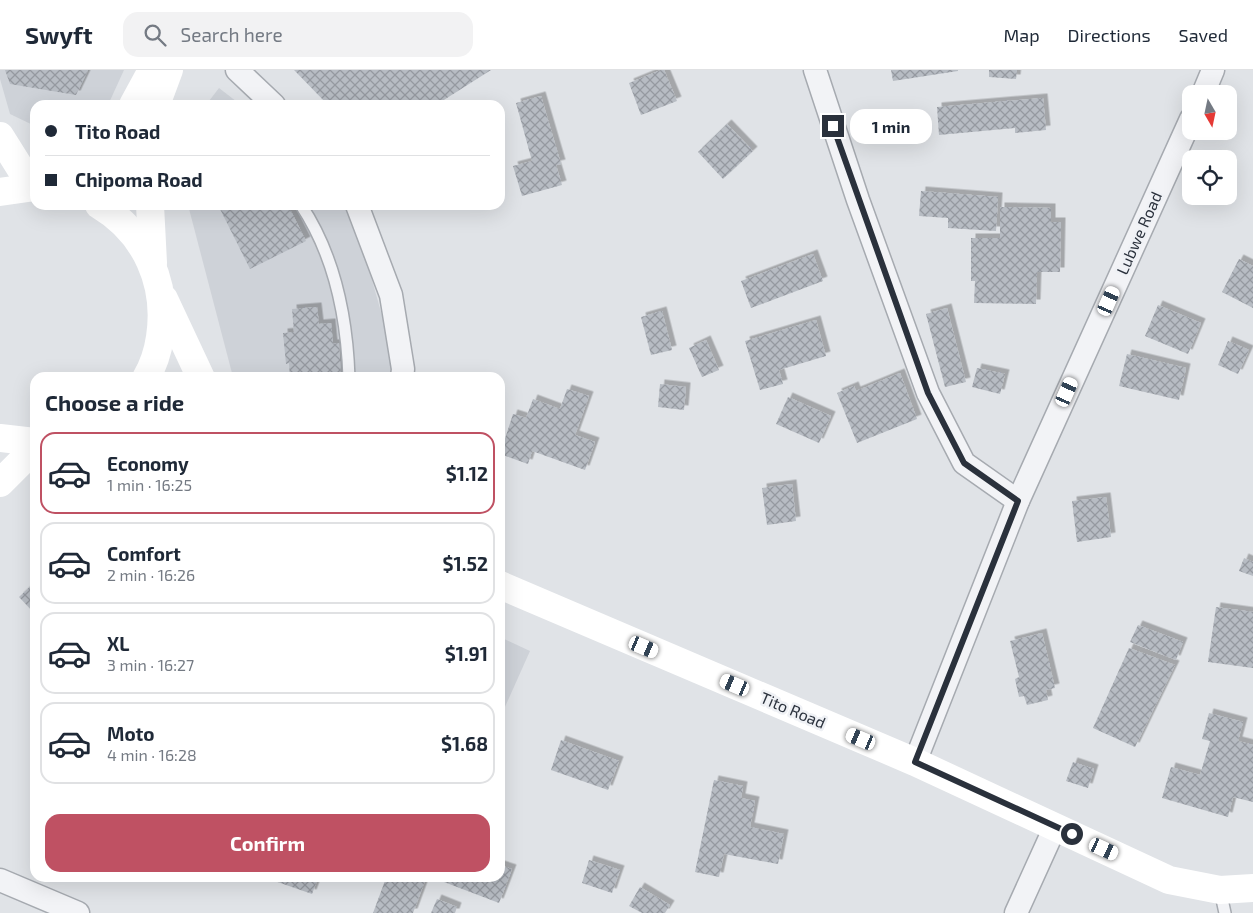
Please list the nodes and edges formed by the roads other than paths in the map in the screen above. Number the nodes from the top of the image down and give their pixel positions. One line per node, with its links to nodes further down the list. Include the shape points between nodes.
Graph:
1 (152, 70): 8 (main road)
2 (170, 70): 9 (main road)
3 (237, 70): 7 (street)
4 (815, 70): 29 (street, via 928,393 964,463)
5 (1213, 70): 6 (street)
6 (1206, 85)
7 (257, 97)
8 (136, 100)
9 (158, 100)
10 (0, 136): 12 (main road)
11 (1182, 139): 29 (street, Lubwe Road)
12 (30, 181)
13 (30, 188): 14 (main road)
14 (0, 192)
15 (105, 210): 19 (main road, via 128,228)
16 (150, 210): 19 (main road)
17 (305, 210): 23 (lane, via 314,224 335,280 348,340)
18 (359, 210): 24 (street, via 391,295)
19 (153, 265): 20 (main road)
20 (161, 291): 21 (main road, via 163,320 158,348); 22 (main road)
21 (148, 372)
22 (198, 372)
23 (349, 372)
24 (403, 372)
25 (0, 438): 26 (main road)
26 (30, 441)
27 (30, 453): 28 (main road)
28 (0, 483)
29 (1018, 501): 31 (street, Lubwe Road)
30 (505, 587): 31 (main road, Tito Road)
31 (915, 762): 32 (main road, Tito Road)
32 (1055, 827): 35 (main road, Tito Road, via 1169,880); 37 (street)
33 (0, 880): 36 (street)
34 (1253, 888): 35 (main road, Tito Road)
35 (1223, 901)
36 (78, 913)
37 (1016, 913)

